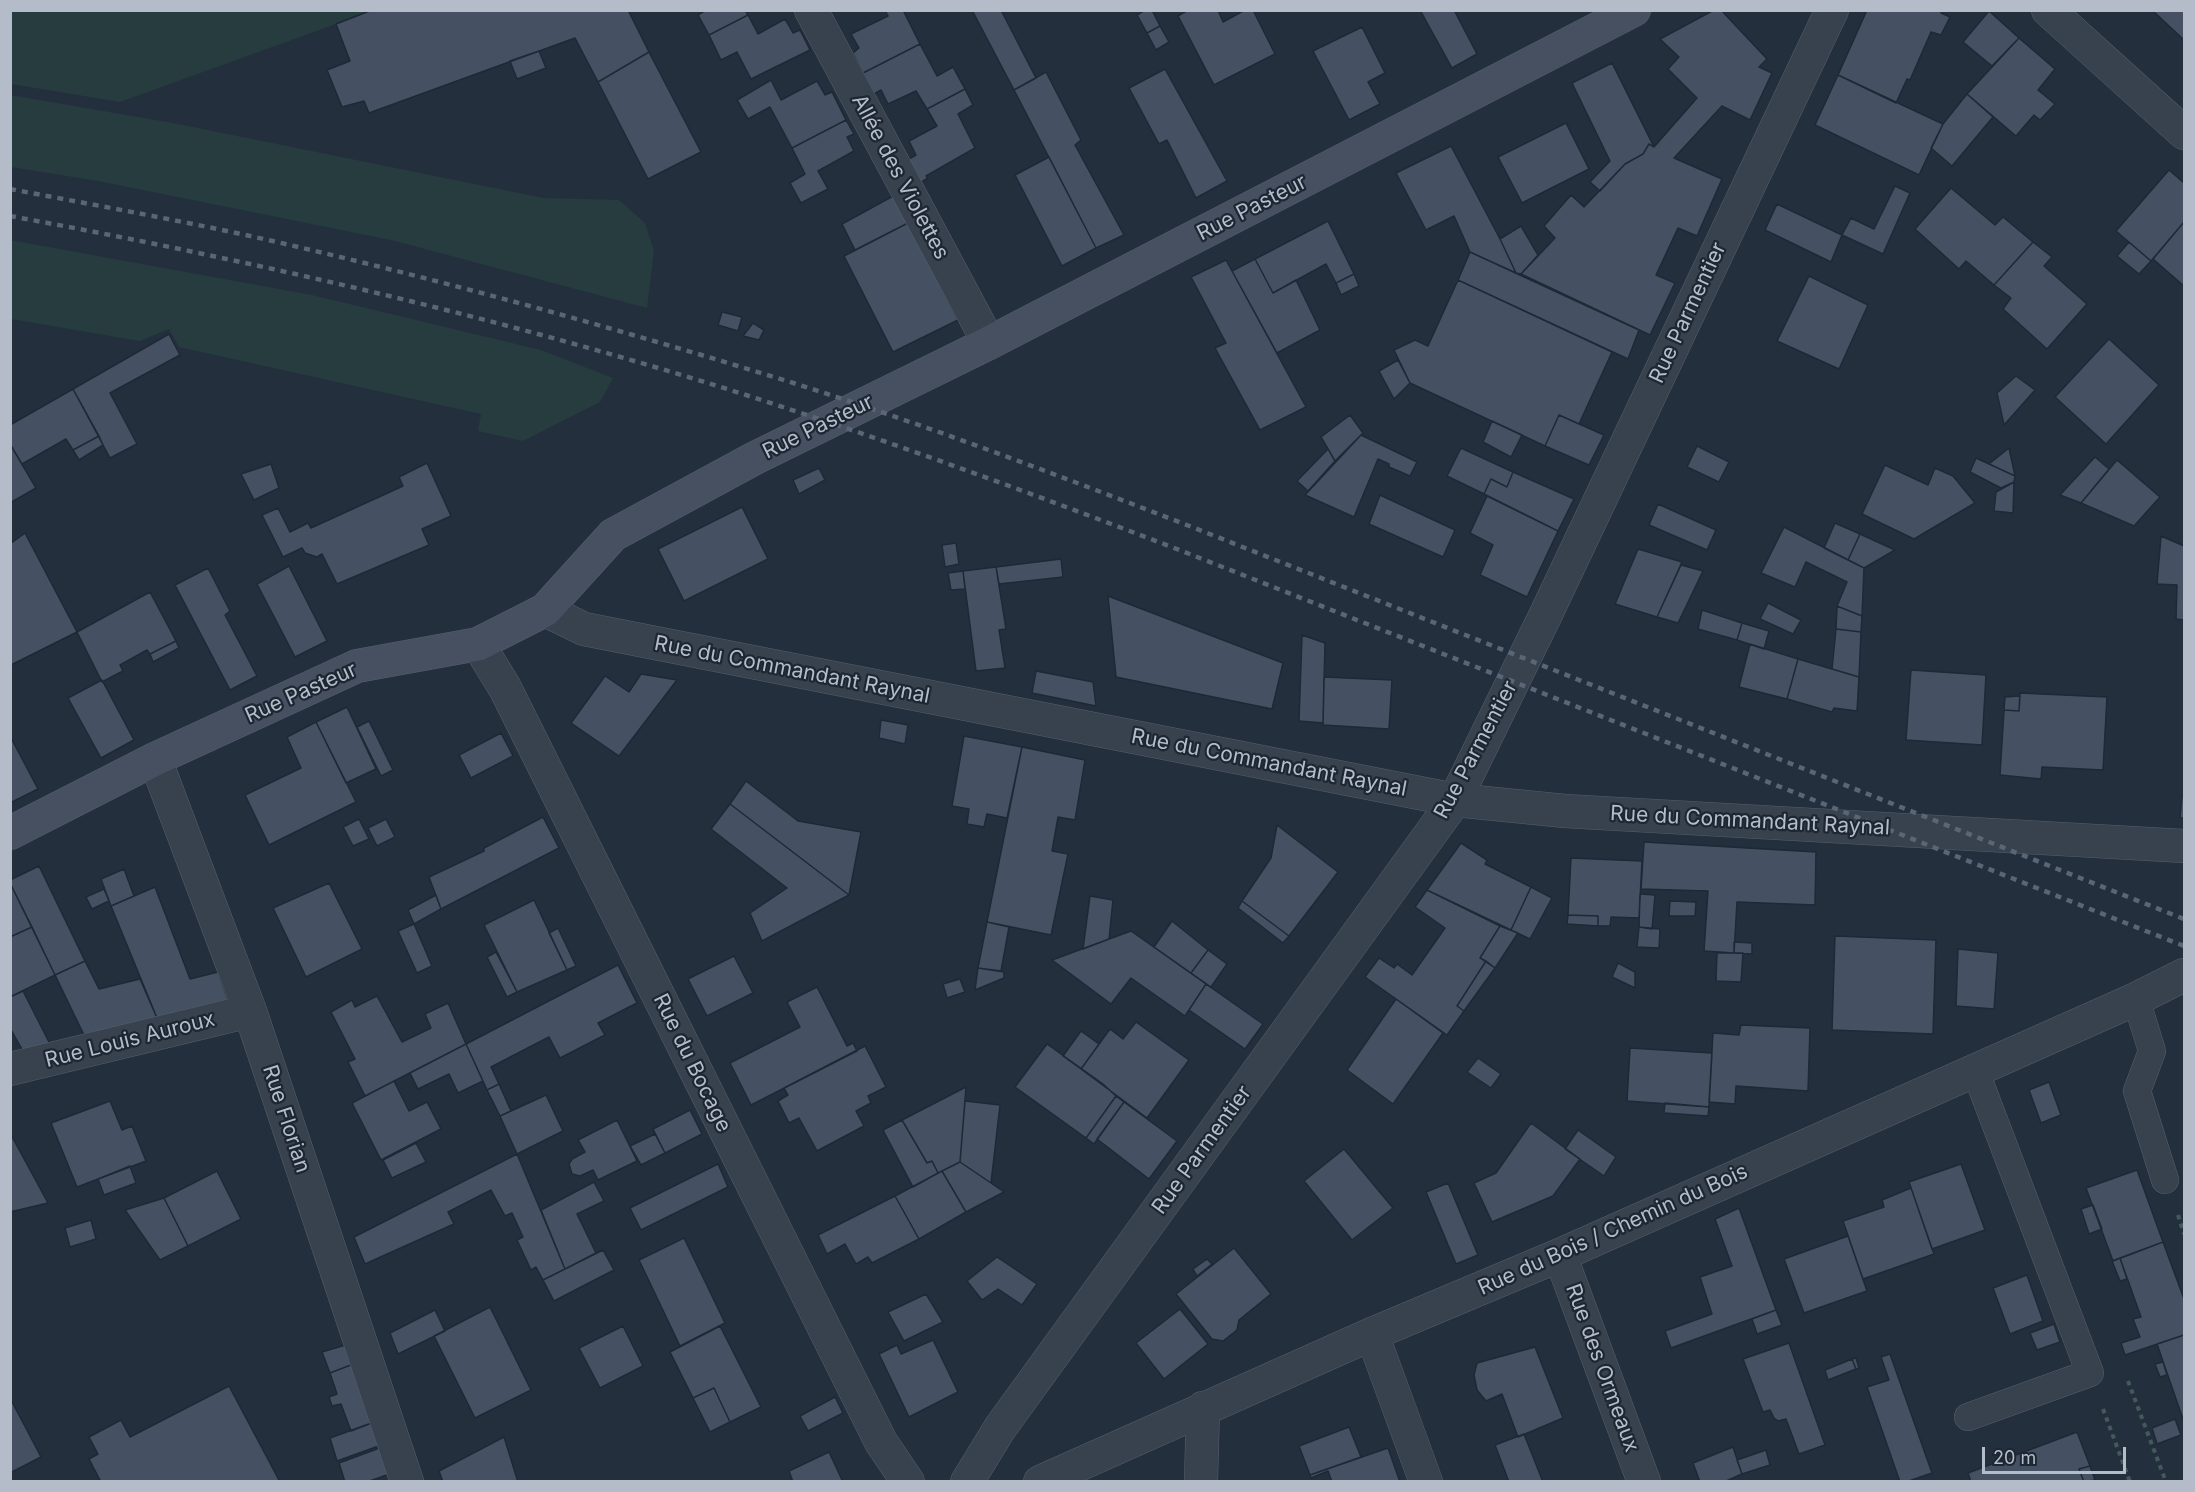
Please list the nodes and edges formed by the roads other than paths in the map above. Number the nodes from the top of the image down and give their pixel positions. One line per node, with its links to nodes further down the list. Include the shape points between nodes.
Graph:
1 (811, 10): 6 (street, Allée des Violettes)
2 (1634, 10): 6 (street, Rue Pasteur)
3 (1832, 10): 10 (street, Rue Parmentier)
4 (2048, 10): 5 (street)
5 (2184, 133)
6 (989, 343): 7 (street, Rue Pasteur, via 755,458 613,535)
7 (545, 610): 8 (street, Rue Pasteur); 10 (street, Rue du Commandant Raynal, via 584,629)
8 (478, 644): 9 (street, Rue Pasteur, via 357,666); 24 (street, Rue du Bocage, via 510,698 881,1442)
9 (155, 759): 11 (street, Rue Pasteur); 15 (street, Rue Florian)
10 (1455, 800): 12 (street, Rue du Commandant Raynal, via 1565,811); 25 (street, Rue Parmentier, via 1000,1428)
11 (10, 833)
12 (2184, 846)
13 (2184, 975): 14 (street, Rue du Bois / Chemin du Bois)
14 (2136, 999): 17 (street, Rue du Bois / Chemin du Bois); 18 (lane, via 2152,1051 2137,1091)
15 (250, 1011): 16 (street, Rue Louis Auroux); 23 (street, Rue Florian)
16 (10, 1069)
17 (1975, 1070): 19 (street, Rue du Bois / Chemin du Bois); 22 (lane, via 2090,1373)
18 (2165, 1180)
19 (1560, 1255): 20 (street, Rue du Bois / Chemin du Bois); 29 (street, Rue des Ormeaux)
20 (1372, 1334): 21 (street, Rue du Bois / Chemin du Bois); 28 (street)
21 (1203, 1408): 26 (street, Rue du Bois / Chemin du Bois); 27 (street)
22 (1968, 1417)
23 (407, 1482)
24 (908, 1482)
25 (967, 1482)
26 (1040, 1482)
27 (1201, 1482)
28 (1426, 1482)
29 (1644, 1482)

